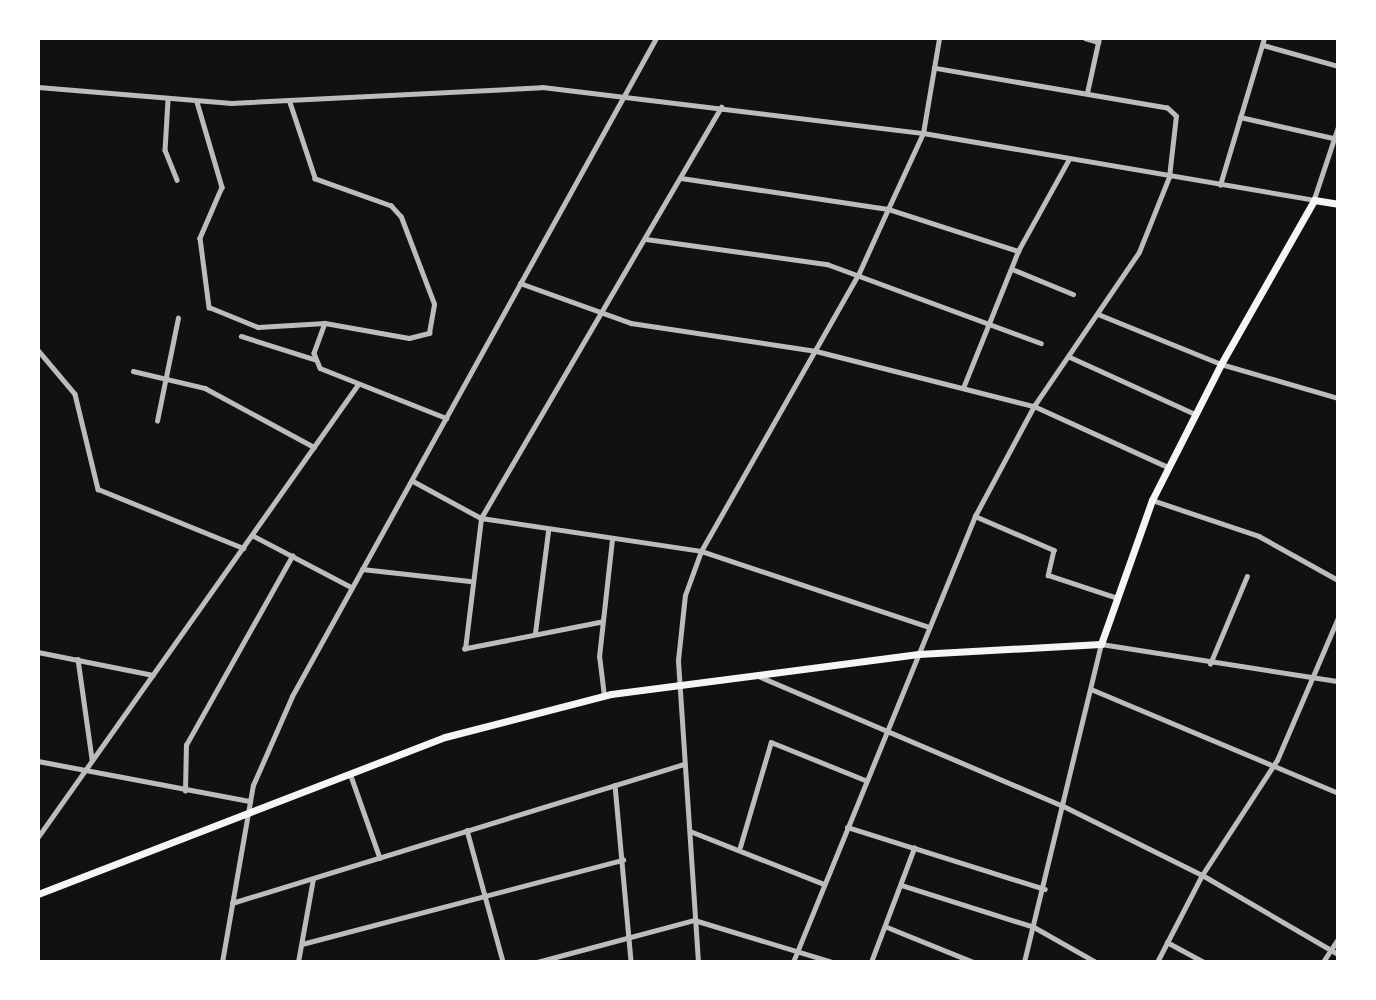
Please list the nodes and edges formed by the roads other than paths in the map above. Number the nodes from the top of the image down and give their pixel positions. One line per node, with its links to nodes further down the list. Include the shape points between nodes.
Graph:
1 (656, 38): 10 (street)
2 (939, 38): 7 (street)
3 (1085, 38): 4 (street)
4 (1099, 40): 9 (street)
5 (1263, 42): 6 (street); 15 (street)
6 (1338, 66)
7 (933, 68): 9 (street); 17 (street)
8 (38, 87): 11 (street)
9 (1087, 93): 20 (street, via 1167,108 1176,116)
10 (629, 97): 12 (street, via 469,86); 14 (street); 31 (street)
11 (168, 100): 13 (street); 22 (street, via 165,150)
12 (289, 101): 13 (street); 36 (street, via 315,179 397,210 436,314 429,333 417,337)
13 (197, 102): 36 (street, via 222,187 200,238 209,307 258,327)
14 (722, 106): 17 (street); 21 (street)
15 (1240, 117): 18 (street); 23 (street)
16 (1338, 127): 18 (street)
17 (922, 133): 19 (street); 26 (street)
18 (1333, 138): 24 (street)
19 (1069, 159): 20 (street); 28 (street)
20 (1169, 177): 23 (street); 33 (street, via 1139,252)
21 (681, 178): 26 (street); 27 (street)
22 (177, 180)
23 (1220, 185): 24 (street)
24 (1314, 200): 25 (highway); 44 (highway)
25 (1338, 204)
26 (888, 209): 28 (street); 30 (street)
27 (646, 239): 30 (street, via 827,264); 34 (street)
28 (1018, 251): 29 (street)
29 (1012, 269): 32 (street); 37 (street)
30 (858, 275): 37 (street); 41 (street)
31 (520, 283): 34 (street); 53 (street)
32 (1073, 294)
33 (1098, 314): 42 (street); 44 (street)
34 (596, 315): 41 (street); 60 (street)
35 (178, 318): 46 (street)
36 (325, 323): 43 (street)
37 (992, 323): 39 (street); 48 (street)
38 (241, 336): 43 (street)
39 (1041, 343)
40 (38, 350): 64 (street, via 75,394 98,489)
41 (816, 351): 48 (street); 65 (street)
42 (1070, 357): 51 (street); 52 (street)
43 (315, 360): 47 (street, via 327,373)
44 (1222, 364): 50 (street); 52 (highway)
45 (133, 371): 46 (street)
46 (166, 378): 54 (street); 55 (street, via 205,388)
47 (357, 386): 53 (street); 55 (street)
48 (963, 388): 51 (street)
49 (1338, 388): 50 (street)
50 (1336, 397)
51 (1034, 406): 56 (street); 59 (street)
52 (1195, 414): 56 (highway)
53 (446, 418): 57 (street)
54 (157, 421)
55 (314, 447): 62 (street)
56 (1168, 467): 58 (highway)
57 (413, 481): 60 (street); 67 (street)
58 (1152, 500): 69 (street, via 1259,536); 72 (highway)
59 (975, 516): 72 (street, via 1054,550 1048,575); 75 (street)
60 (481, 518): 61 (street); 70 (street)
61 (548, 531): 63 (street); 76 (street)
62 (252, 535): 64 (street); 66 (street)
63 (612, 540): 65 (street); 74 (street)
64 (243, 548): 82 (street)
65 (701, 551): 75 (street); 86 (street, via 680,618)
66 (292, 556): 71 (street); 98 (street, via 186,745)
67 (362, 569): 70 (street); 71 (street)
68 (1247, 576): 81 (street)
69 (1338, 580)
70 (469, 581): 76 (street, via 464,649)
71 (351, 587): 100 (street, via 292,696)
72 (1115, 597): 77 (highway)
73 (1338, 618): 84 (street)
74 (602, 622): 76 (street); 88 (street)
75 (928, 626): 79 (street)
76 (536, 633)
77 (1101, 644): 79 (highway); 81 (street); 87 (street)
78 (38, 652): 80 (street)
79 (918, 654): 83 (highway); 89 (street)
80 (78, 659): 82 (street); 90 (street)
81 (1210, 664): 84 (street)
82 (153, 675): 90 (street)
83 (758, 676): 86 (highway); 89 (street)
84 (1313, 677): 85 (street); 93 (street)
85 (1338, 681)
86 (682, 685): 88 (highway); 92 (street)
87 (1091, 689): 93 (street); 101 (street)
88 (604, 696): 95 (highway, via 445,737)
89 (884, 734): 96 (street); 101 (street)
90 (92, 760): 94 (street)
91 (38, 761): 94 (street)
92 (683, 764): 97 (street); 104 (street)
93 (1273, 766): 99 (street); 110 (street)
94 (86, 770): 98 (street); 105 (street)
95 (350, 772): 100 (highway); 108 (street)
96 (865, 780): 102 (street); 106 (street, via 771,742)
97 (615, 785): 103 (street); 109 (street)
98 (185, 791): 100 (street)
99 (1338, 793)
100 (251, 805): 115 (highway); 117 (street)
101 (1063, 806): 110 (street); 114 (street)
102 (846, 827): 107 (street); 112 (street)
103 (467, 830): 108 (street); 116 (street)
104 (690, 831): 106 (street); 118 (street)
105 (38, 837)
106 (740, 847): 112 (street)
107 (914, 848): 113 (street); 114 (street)
108 (380, 858): 111 (street)
109 (623, 860): 116 (street); 121 (street)
110 (1202, 875): 123 (street); 126 (street)
111 (313, 878): 117 (street); 124 (street)
112 (824, 884): 125 (street)
113 (901, 884): 119 (street); 120 (street)
114 (1045, 889): 120 (street)
115 (38, 894)
116 (485, 899): 124 (street); 129 (street)
117 (231, 903): 127 (street)
118 (694, 920): 121 (street); 125 (street); 132 (street)
119 (887, 927): 135 (street); 136 (street)
120 (1034, 927): 137 (street); 138 (street)
121 (630, 934): 130 (street); 131 (street)
122 (1338, 939): 126 (street)
123 (1167, 942): 139 (street); 140 (street)
124 (302, 944): 128 (street)
125 (797, 950): 133 (street); 134 (street)
126 (1335, 952): 141 (street)
127 (222, 961)
128 (298, 961)
129 (503, 961)
130 (537, 961)
131 (631, 961)
132 (698, 961)
133 (793, 961)
134 (832, 961)
135 (871, 961)
136 (973, 961)
137 (1024, 961)
138 (1096, 961)
139 (1157, 961)
140 (1204, 961)
141 (1323, 961)

